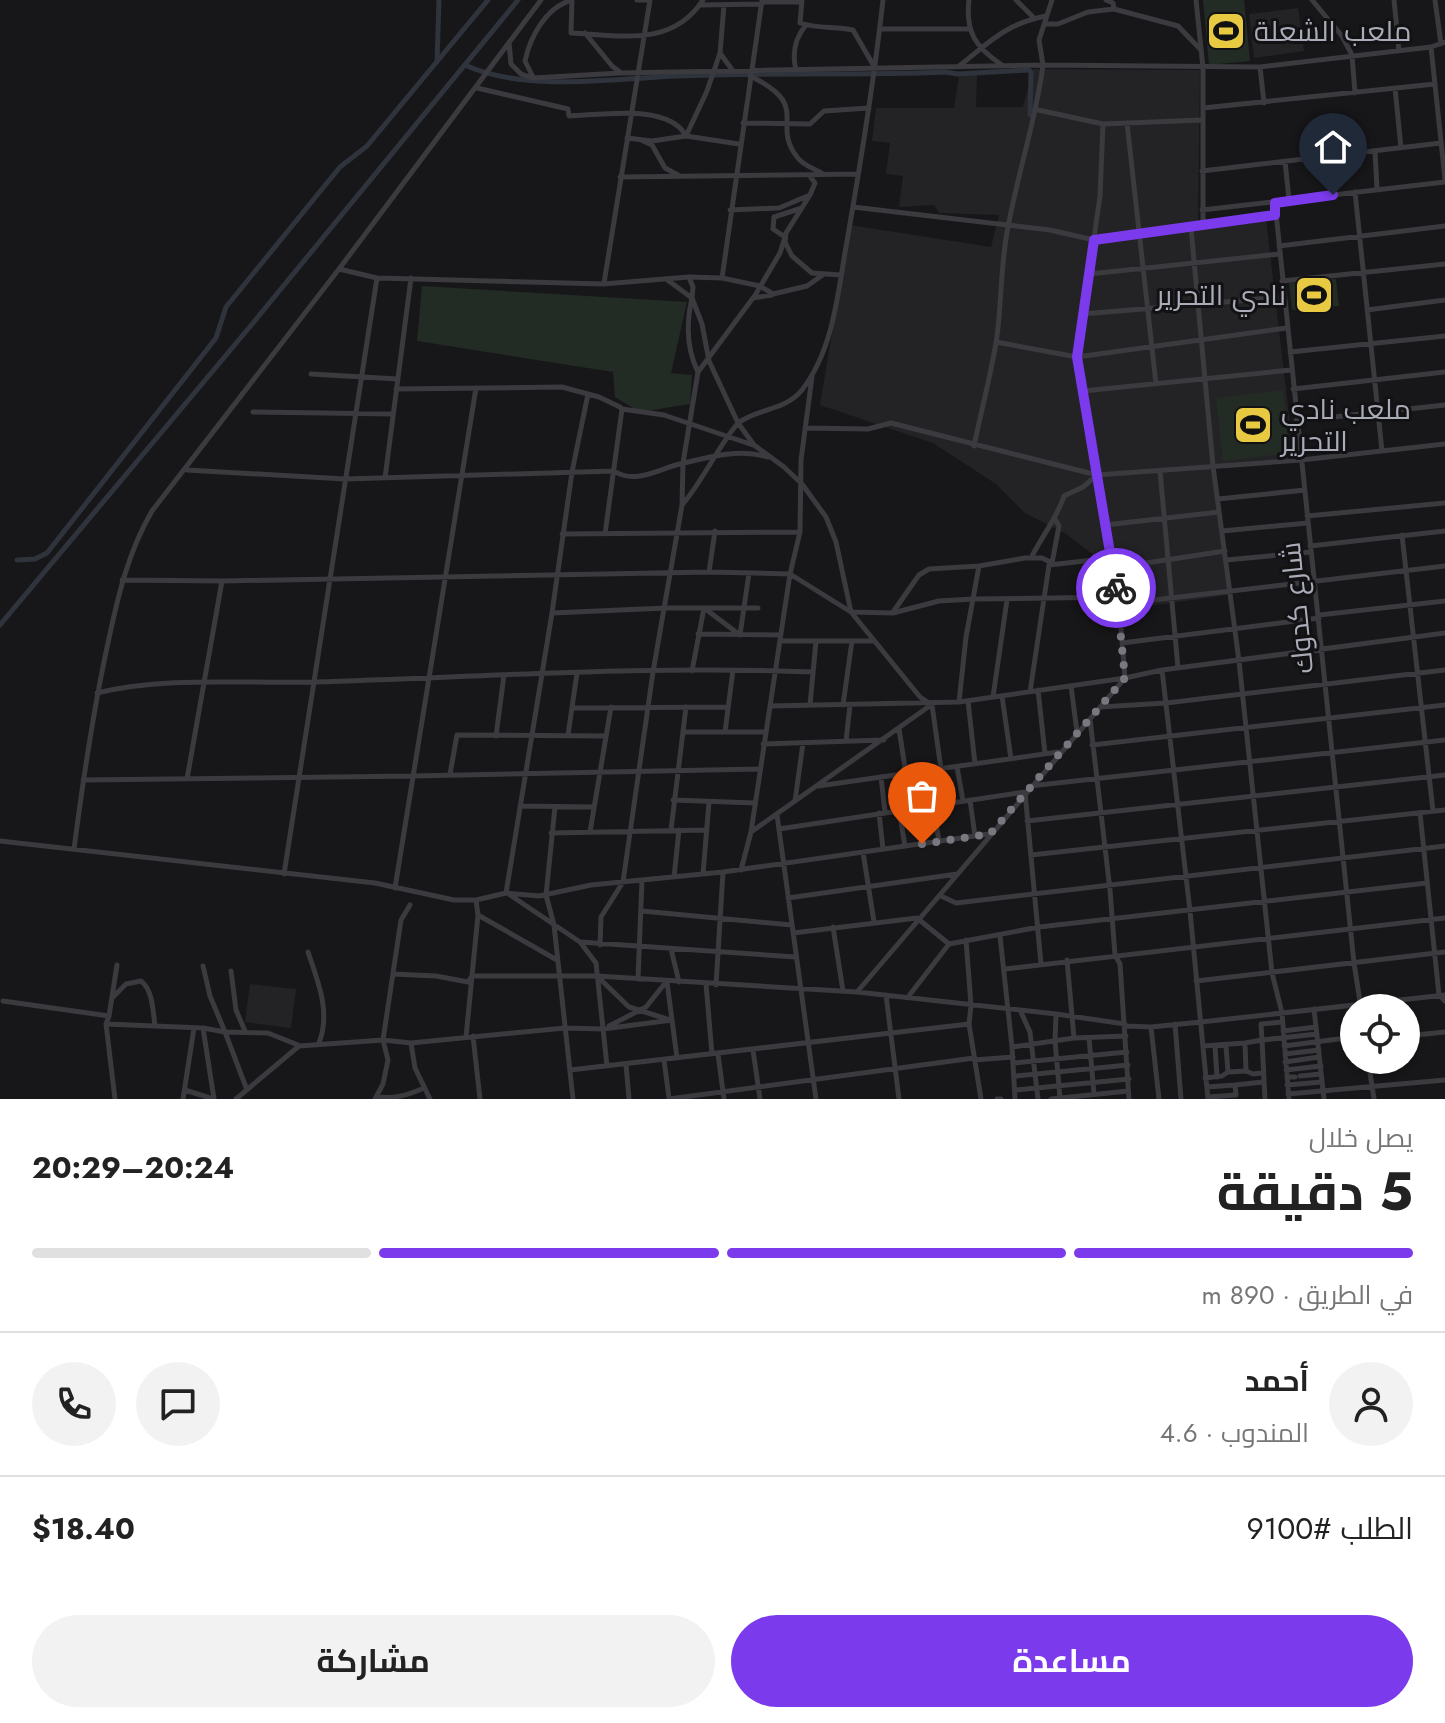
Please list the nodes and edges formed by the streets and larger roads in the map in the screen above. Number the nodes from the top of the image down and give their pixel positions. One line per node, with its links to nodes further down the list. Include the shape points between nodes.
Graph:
1 (541, 0): 27 (street)
2 (572, 0): 25 (street, via 571,33); 47 (street, via 535,32 525,61)
3 (637, 0): 4 (street)
4 (650, 0): 26 (street)
5 (883, 0): 23 (street)
6 (969, 0): 24 (street)
7 (1016, 0): 20 (street)
8 (1052, 0): 19 (street)
9 (1106, 0): 18 (street)
10 (1196, 0): 31 (street)
11 (1312, 0): 34 (street)
12 (1394, 0): 32 (street)
13 (1435, 0): 28 (street)
14 (802, 1): 16 (street); 22 (street, via 800,23)
15 (702, 2): 17 (street); 26 (street, via 682,25)
16 (762, 2): 17 (street); 46 (street)
17 (724, 5): 33 (street)
18 (1114, 9): 21 (street); 31 (street, via 1178,26)
19 (1047, 16): 20 (street); 21 (street)
20 (1034, 18): 29 (street)
21 (1044, 24): 35 (street, via 1039,40)
22 (806, 25): 40 (street, via 853,30); 41 (street, via 796,43)
23 (880, 29): 24 (street); 40 (street)
24 (970, 29): 29 (street)
25 (585, 33): 26 (street); 44 (street)
26 (643, 36): 45 (street)
27 (509, 42): 47 (street, via 511,64); 50 (street)
28 (1443, 43): 30 (street)
29 (980, 47): 36 (street); 37 (street)
30 (1431, 47): 32 (street); 49 (street)
31 (1201, 51): 39 (street)
32 (1399, 51): 34 (street)
33 (720, 53): 42 (street); 43 (street)
34 (1352, 55): 38 (street); 52 (street)
35 (1043, 65): 36 (street); 39 (street); 56 (street)
36 (1003, 66): 37 (street)
37 (958, 67): 40 (street)
38 (1260, 67): 39 (street); 53 (street)
39 (1203, 68): 55 (street)
40 (876, 69): 41 (street); 54 (street)
41 (796, 70): 46 (street)
42 (733, 71): 43 (street); 46 (street)
43 (712, 72): 45 (street); 64 (street)
44 (620, 73): 45 (street); 47 (street)
45 (639, 73): 57 (street)
46 (751, 73): 60 (street); 63 (street, via 777,90 788,109)
47 (533, 78)
48 (1445, 79): 49 (street)
49 (1435, 82): 51 (street); 59 (street)
50 (477, 88): 57 (street, via 568,109 569,116); 103 (street)
51 (1395, 88): 52 (street); 69 (street)
52 (1355, 93): 53 (street)
53 (1264, 103): 55 (street)
54 (869, 108): 63 (street, via 824,111 810,124); 74 (street)
55 (1203, 108): 58 (street)
56 (1037, 110): 62 (street); 90 (street)
57 (632, 113): 64 (street, via 665,118); 65 (street)
58 (1202, 120): 61 (street); 72 (street)
59 (1442, 121): 67 (street)
60 (743, 123): 63 (street); 68 (street)
61 (1127, 123): 62 (street); 94 (street)
62 (1103, 124): 97 (street)
63 (788, 125): 73 (street, via 798,160)
64 (686, 136): 66 (street); 68 (street)
65 (627, 138): 66 (street); 78 (street)
66 (639, 139): 77 (street, via 652,145 665,168)
67 (1441, 143): 69 (street); 79 (street)
68 (739, 144): 75 (street)
69 (1401, 148): 70 (street)
70 (1375, 151): 71 (street); 80 (street)
71 (1285, 161): 72 (street); 83 (street)
72 (1202, 171): 88 (street)
73 (824, 174): 74 (street); 76 (street)
74 (858, 174): 85 (street)
75 (736, 175): 76 (street); 77 (street); 87 (street)
76 (809, 175): 82 (street, via 815,183)
77 (679, 176): 78 (street)
78 (620, 177): 114 (street)
79 (1445, 180): 80 (street)
80 (1377, 189): 81 (street)
81 (1355, 192): 83 (street); 95 (street)
82 (810, 195): 86 (street); 87 (street, via 779,208)
83 (1289, 200): 84 (street)
84 (1275, 203): 88 (street); 89 (street, شارع كدوك)
85 (853, 207): 90 (street); 107 (street)
86 (802, 208): 96 (street); 96 (street, via 774,217 773,229)
87 (730, 210): 111 (street)
88 (1202, 210): 91 (street)
89 (1275, 215): 91 (street); 98 (street, شارع كدوك)
90 (1008, 226): 97 (street); 128 (street)
91 (1203, 226): 93 (street)
92 (1445, 226): 95 (street)
93 (1191, 228): 94 (street); 100 (street)
94 (1139, 233): 97 (street); 102 (street)
95 (1360, 236): 98 (street); 106 (street)
96 (785, 237): 104 (street, via 792,256 812,273); 115 (street)
97 (1094, 240): 105 (street)
98 (1279, 246): 99 (street, شارع كدوك)
99 (1280, 254): 100 (street); 113 (street, شارع كدوك)
100 (1194, 263): 102 (street); 121 (street)
101 (1445, 264): 106 (street)
102 (1144, 268): 105 (street); 122 (street)
103 (339, 269): 109 (street); 169 (street)
104 (824, 274): 107 (street); 116 (street, via 807,286)
105 (1089, 274): 124 (street)
106 (1363, 274): 113 (street); 123 (street)
107 (841, 275): 134 (street, via 826,347)
108 (689, 277): 111 (street); 112 (street); 118 (street)
109 (377, 278): 110 (street); 139 (street)
110 (411, 278): 114 (street); 140 (street)
111 (722, 278): 115 (street)
112 (666, 279): 114 (street); 118 (street)
113 (1282, 281): 117 (street, شارع كدوك)
114 (603, 284)
115 (760, 286): 116 (street); 119 (street)
116 (773, 294): 119 (street)
117 (1284, 297): 121 (street); 125 (street, شارع كدوك)
118 (692, 298): 133 (street); 136 (street, via 687,332)
119 (753, 298): 133 (street)
120 (1445, 300): 123 (street)
121 (1198, 304): 122 (street); 127 (street)
122 (1147, 308): 124 (street); 130 (street)
123 (1367, 310): 129 (street)
124 (1083, 314): 132 (street)
125 (1287, 328): 127 (street); 131 (street, شارع كدوك)
126 (1445, 336): 129 (street)
127 (1201, 340): 130 (street); 141 (street)
128 (996, 342): 132 (street); 162 (street)
129 (1371, 343): 131 (street); 142 (street)
130 (1151, 347): 132 (street); 143 (street)
131 (1290, 352): 135 (street, شارع كدوك)
132 (1077, 357): 147 (street)
133 (709, 361): 136 (street); 157 (street)
134 (815, 368): 157 (street, via 789,403); 158 (street)
135 (1291, 370): 141 (street); 146 (street, شارع كدوك)
136 (698, 372): 156 (street)
137 (1445, 372): 142 (street)
138 (311, 374): 139 (street)
139 (361, 377): 140 (street); 152 (street)
140 (398, 379): 145 (street)
141 (1204, 379): 143 (street); 168 (street)
142 (1374, 380): 146 (street); 153 (street)
143 (1156, 384): 147 (street)
144 (476, 388): 145 (street); 148 (street, via 562,387); 173 (street)
145 (396, 389): 154 (street)
146 (1293, 389): 155 (street, شارع كدوك)
147 (1083, 391): 174 (street)
148 (588, 394): 150 (street); 172 (street)
149 (1445, 405): 153 (street)
150 (622, 409): 156 (street); 170 (street)
151 (253, 412): 152 (street)
152 (356, 412): 154 (street); 176 (street)
153 (1378, 412): 155 (street); 163 (street)
154 (393, 414): 175 (street)
155 (1296, 421): 166 (street, شارع كدوك)
156 (688, 423): 159 (street); 167 (street)
157 (738, 423): 159 (street); 161 (street)
158 (805, 428): 162 (street, via 868,429 891,423); 177 (street)
159 (727, 436): 161 (street); 164 (street)
160 (1445, 444): 163 (street)
161 (754, 445): 165 (street)
162 (974, 446): 174 (street)
163 (1382, 451): 166 (street)
164 (716, 456): 165 (street, via 752,452); 167 (street); 181 (street)
165 (772, 458): 177 (street)
166 (1301, 460): 168 (street); 178 (street, شارع كدوك)
167 (683, 463): 170 (street, via 642,476 624,477); 181 (street)
168 (1213, 466): 171 (street); 179 (street)
169 (186, 470): 176 (street); 213 (street, via 152,511)
170 (614, 471): 172 (street); 193 (street)
171 (1160, 471): 174 (street); 183 (street)
172 (572, 472): 173 (street); 192 (street)
173 (462, 475): 175 (street); 211 (street)
174 (1097, 475): 184 (street, via 1064,496); 186 (street)
175 (385, 478): 176 (street)
176 (345, 479): 212 (street)
177 (802, 484): 190 (street); 228 (street, via 832,529)
178 (1305, 490): 179 (street); 185 (street, شارع كدوك)
179 (1218, 499): 182 (street)
180 (1445, 503): 185 (street)
181 (682, 505): 191 (street)
182 (1219, 512): 183 (street); 188 (street)
183 (1165, 518): 186 (street); 199 (street)
184 (1055, 519): 197 (street); 201 (street, via 1059,526)
185 (1308, 520): 188 (street); 195 (street, شارع كدوك)
186 (1105, 525): 198 (street)
187 (715, 531): 190 (street); 191 (street); 206 (street)
188 (1222, 531): 196 (street)
189 (1445, 531): 194 (street)
190 (800, 532): 209 (street)
191 (677, 533): 193 (street); 207 (street)
192 (562, 534): 193 (street); 210 (street)
193 (605, 534)
194 (1402, 535): 195 (street); 205 (street)
195 (1310, 549): 200 (street); 215 (street, شارع كدوك)
196 (1225, 551): 199 (street); 200 (street)
197 (1031, 558): 201 (street); 202 (street)
198 (1111, 558): 201 (street); 204 (street)
199 (1169, 558): 204 (street); 218 (street)
200 (1226, 560): 216 (street)
201 (1052, 563): 220 (street)
202 (979, 566): 217 (street); 230 (street, via 929,569)
203 (1445, 566): 205 (street)
204 (1113, 568): 221 (street)
205 (1405, 571): 215 (street); 223 (street)
206 (709, 572): 207 (street); 208 (street)
207 (670, 573): 210 (street); 224 (street)
208 (749, 573): 209 (street); 226 (street)
209 (790, 574): 228 (street); 238 (street)
210 (557, 575): 211 (street); 229 (street)
211 (445, 576): 212 (street); 257 (street)
212 (330, 579): 214 (street); 259 (street)
213 (122, 580): 214 (street); 266 (street)
214 (222, 581): 260 (street)
215 (1314, 581): 216 (street); 231 (street, شارع كدوك)
216 (1231, 590): 218 (street); 232 (street)
217 (974, 599): 219 (street); 230 (street); 270 (street)
218 (1173, 599): 221 (street); 236 (street)
219 (1007, 600): 220 (street); 268 (street)
220 (1043, 600): 221 (street); 264 (street)
221 (1118, 601): 242 (street)
222 (1445, 601): 223 (street)
223 (1409, 605): 231 (street); 237 (street)
224 (666, 608): 225 (street); 229 (street); 251 (street)
225 (704, 608): 226 (street); 234 (street); 235 (street)
226 (745, 608): 227 (street); 235 (street)
227 (758, 608)
228 (851, 612): 230 (street); 241 (street)
229 (552, 613): 254 (street)
230 (893, 613)
231 (1319, 617): 232 (street); 243 (street, شارع كدوك)
232 (1235, 629): 236 (street); 244 (street)
233 (1445, 633): 237 (street)
234 (698, 634): 235 (street); 250 (street)
235 (740, 635): 238 (street)
236 (1174, 636): 242 (street); 245 (street)
237 (1413, 637): 243 (street); 255 (street)
238 (781, 638): 239 (street); 247 (street)
239 (816, 641): 240 (street); 252 (street)
240 (852, 641): 241 (street); 273 (street)
241 (875, 641): 274 (street)
242 (1122, 643): 258 (street)
243 (1322, 648): 244 (street); 261 (street, شارع كدوك)
244 (1239, 661): 245 (street); 265 (street)
245 (1178, 668): 248 (street)
246 (733, 670): 247 (street); 250 (street); 279 (street)
247 (776, 670): 252 (street); 276 (street)
248 (1162, 670): 258 (street); 271 (street)
249 (1445, 670): 255 (street)
250 (692, 671): 251 (street)
251 (653, 672): 253 (street); 283 (street)
252 (813, 672): 272 (street)
253 (577, 673): 254 (street); 282 (street)
254 (541, 674): 256 (street); 293 (street)
255 (1417, 674): 261 (street); 281 (street)
256 (504, 675): 257 (street); 292 (street)
257 (429, 677): 259 (street); 321 (street)
258 (1125, 678): 262 (street); 280 (street)
259 (314, 682): 260 (street); 323 (street)
260 (205, 683): 266 (street); 325 (street)
261 (1326, 685): 265 (street); 284 (street, شارع كدوك)
262 (1071, 686): 263 (street); 291 (street)
263 (1038, 690): 264 (street); 306 (street)
264 (1030, 692): 267 (street)
265 (1242, 692): 271 (street); 286 (street)
266 (97, 693): 327 (street)
267 (1002, 696): 268 (street); 307 (street)
268 (993, 697): 269 (street)
269 (968, 701): 270 (street); 309 (street)
270 (959, 702): 274 (street)
271 (1166, 703): 280 (street); 296 (street)
272 (810, 705): 273 (street); 276 (street)
273 (847, 705): 274 (street); 299 (street)
274 (932, 705): 287 (street); 313 (street)
275 (1445, 705): 281 (street)
276 (770, 706): 290 (street)
277 (611, 707): 282 (street); 283 (street); 295 (street)
278 (686, 707): 279 (street); 283 (street); 288 (street)
279 (728, 707): 289 (street)
280 (1099, 707): 285 (street)
281 (1421, 707): 284 (street); 300 (street)
282 (572, 708): 294 (street)
283 (648, 708): 316 (street)
284 (1329, 717): 286 (street); 304 (street, شارع كدوك)
285 (1090, 718): 291 (street); 303 (street)
286 (1246, 728): 296 (street); 308 (street)
287 (899, 729): 297 (street); 319 (street)
288 (683, 732): 289 (street); 311 (street)
289 (725, 732): 290 (street)
290 (765, 732): 302 (street)
291 (1077, 732): 305 (street)
292 (496, 736): 293 (street); 318 (street, via 457,735)
293 (530, 736): 294 (street); 317 (street)
294 (568, 736): 295 (street)
295 (606, 736): 315 (street)
296 (1169, 736): 303 (street); 314 (street)
297 (885, 740): 299 (street); 328 (street)
298 (1445, 740): 300 (street)
299 (846, 741): 301 (street)
300 (1425, 742): 304 (street); 322 (street)
301 (803, 743): 302 (street); 336 (street)
302 (763, 744): 312 (street)
303 (1092, 745): 326 (street)
304 (1332, 751): 308 (street); 330 (street, شارع كدوك)
305 (1059, 752): 306 (street); 329 (street)
306 (1045, 754): 307 (street)
307 (1011, 759): 309 (street)
308 (1250, 760): 314 (street); 332 (street)
309 (975, 764): 310 (street)
310 (957, 767): 313 (street); 334 (street)
311 (677, 769): 312 (street); 316 (street); 333 (street)
312 (760, 769): 337 (street)
313 (941, 769): 319 (street)
314 (1172, 770): 326 (street); 339 (street)
315 (600, 771): 316 (street); 317 (street); 342 (street)
316 (639, 771): 356 (street)
317 (524, 773): 318 (street); 340 (street)
318 (450, 774): 321 (street)
319 (906, 774): 324 (street)
320 (1445, 775): 322 (street)
321 (412, 776): 323 (street); 388 (street)
322 (1429, 776): 330 (street); 345 (street)
323 (299, 777): 325 (street); 379 (street)
324 (881, 777): 328 (street); 346 (street)
325 (187, 779): 327 (street)
326 (1096, 779): 329 (street); 348 (street)
327 (83, 780): 370 (street)
328 (818, 786): 336 (street)
329 (1030, 786): 331 (street)
330 (1336, 787): 332 (street); 351 (street, شارع كدوك)
331 (1025, 792): 334 (street); 350 (street); 361 (street)
332 (1253, 796): 339 (street); 359 (street)
333 (673, 800): 335 (street); 353 (street)
334 (967, 800): 338 (street); 362 (street)
335 (709, 802): 337 (street); 355 (street)
336 (795, 802): 349 (street)
337 (755, 803): 358 (street)
338 (933, 805): 343 (street); 365 (street)
339 (1176, 805): 348 (street); 363 (street)
340 (520, 806): 341 (street); 390 (street)
341 (555, 807): 342 (street); 360 (street)
342 (594, 807): 357 (street)
343 (899, 810): 346 (street); 366 (street)
344 (1445, 810): 345 (street)
345 (1433, 811): 347 (street)
346 (882, 813): 352 (street); 371 (street)
347 (1420, 813): 351 (street); 369 (street)
348 (1100, 814): 350 (street); 368 (street)
349 (777, 815): 352 (street); 358 (street)
350 (1027, 821): 373 (street)
351 (1340, 822): 359 (street); 374 (street, شارع كدوك)
352 (779, 829): 375 (street)
353 (671, 830): 354 (street); 356 (street)
354 (679, 830): 355 (street); 382 (street)
355 (707, 830): 380 (street)
356 (630, 831): 357 (street); 385 (street)
357 (590, 832): 360 (street)
358 (751, 832): 377 (street)
359 (1257, 832): 363 (street); 376 (street)
360 (551, 833): 393 (street)
361 (990, 834): 362 (street); 381 (street)
362 (975, 836): 365 (street)
363 (1181, 840): 368 (street); 383 (street)
364 (0, 841): 370 (street)
365 (939, 841): 366 (street)
366 (905, 846): 371 (street)
367 (1445, 846): 369 (street)
368 (1103, 848): 373 (street); 387 (street)
369 (1423, 848): 374 (street); 386 (street)
370 (74, 849): 379 (street)
371 (883, 849): 372 (street)
372 (863, 852): 375 (street); 389 (street)
373 (1031, 855): 392 (street)
374 (1343, 858): 376 (street); 391 (street, شارع كدوك)
375 (783, 864): 377 (street); 395 (street)
376 (1261, 868): 383 (street); 397 (street)
377 (741, 870): 378 (street)
378 (723, 872): 380 (street); 402 (street)
379 (284, 874): 388 (street)
380 (703, 874): 382 (street)
381 (958, 874): 389 (street); 394 (street)
382 (674, 877): 384 (street)
383 (1186, 877): 387 (street); 400 (street)
384 (642, 880): 385 (street); 399 (street)
385 (623, 882): 393 (street); 419 (street, via 601,917)
386 (1427, 883): 391 (street); 405 (street)
387 (1109, 885): 392 (street); 406 (street)
388 (395, 888): 396 (street)
389 (868, 888): 395 (street); 407 (street)
390 (506, 893): 393 (street); 396 (street); 408 (street)
391 (1348, 893): 397 (street); 412 (street, شارع كدوك)
392 (1034, 894): 394 (street, via 956,903); 411 (street)
393 (546, 895): 408 (street)
394 (941, 896): 403 (street)
395 (788, 898): 409 (street)
396 (476, 900): 401 (street)
397 (1264, 902): 400 (street); 415 (street)
398 (410, 905): 438 (street, via 401,920)
399 (642, 911): 402 (street); 420 (street)
400 (1190, 911): 406 (street); 421 (street)
401 (478, 915): 430 (street); 439 (street)
402 (720, 918): 409 (street); 424 (street)
403 (917, 918): 407 (street); 418 (street); 450 (street)
404 (1445, 918): 405 (street)
405 (1431, 920): 412 (street); 426 (street)
406 (1112, 921): 411 (street); 427 (street)
407 (874, 922): 410 (street)
408 (554, 925): 417 (street); 430 (street)
409 (792, 925): 413 (street)
410 (833, 927): 413 (street); 449 (street)
411 (1039, 927): 414 (street); 432 (street)
412 (1351, 929): 415 (street); 431 (street, شارع كدوك)
413 (793, 933): 428 (street)
414 (1000, 936): 416 (street); 435 (street)
415 (1268, 938): 421 (street); 437 (street)
416 (966, 940): 418 (street); 459 (street)
417 (580, 942): 419 (street); 441 (street, via 596,963)
418 (949, 944): 454 (street)
419 (600, 945): 420 (street)
420 (639, 947): 422 (street); 442 (street)
421 (1192, 947): 427 (street); 444 (street)
422 (671, 949): 424 (street); 445 (street)
423 (308, 952): 500 (street, via 322,996 325,1027)
424 (718, 952): 428 (street); 447 (street)
425 (1445, 952): 426 (street)
426 (1435, 954): 431 (street); 453 (street)
427 (1115, 955): 429 (street); 475 (street)
428 (796, 957): 448 (street)
429 (1067, 960): 432 (street); 468 (street)
430 (558, 961): 440 (street)
431 (1354, 963): 437 (street); 451 (street, شارع كدوك)
432 (1041, 964): 435 (street)
433 (117, 965): 455 (street)
434 (203, 966): 485 (street)
435 (1005, 969): 461 (street)
436 (231, 971): 483 (street)
437 (1272, 973): 444 (street); 465 (street)
438 (393, 974): 439 (street, via 468,982); 495 (street)
439 (472, 976): 440 (street); 490 (street)
440 (560, 976): 441 (street); 481 (street)
441 (597, 976): 442 (street); 464 (street, via 629,1007); 482 (street)
442 (638, 979): 443 (street)
443 (667, 981): 445 (street); 464 (street); 469 (street)
444 (1195, 981): 470 (street)
445 (679, 982): 446 (street)
446 (706, 984): 447 (street); 512 (street)
447 (716, 985): 448 (street)
448 (801, 988): 449 (street); 502 (street)
449 (843, 991): 450 (street)
450 (857, 992): 452 (street)
451 (1359, 994)
452 (886, 995): 454 (street); 487 (street)
453 (1442, 995): 456 (street); 458 (street)
454 (908, 997): 459 (street)
455 (112, 998): 467 (street); 476 (street, via 126,984 146,984)
456 (1420, 998)
457 (3, 1001): 467 (street)
458 (1445, 1001)
459 (971, 1005): 461 (street); 473 (street)
460 (1340, 1007): 463 (street)
461 (1009, 1008): 462 (street); 509 (street)
462 (1020, 1009): 466 (street); 504 (street)
463 (1314, 1009): 465 (street); 478 (street)
464 (641, 1010): 469 (street); 482 (street)
465 (1282, 1013): 470 (street); 471 (street)
466 (1056, 1014): 468 (street); 497 (street)
467 (109, 1016): 472 (street)
468 (1072, 1016): 475 (street); 492 (street)
469 (672, 1020): 482 (street); 516 (street)
470 (1201, 1022): 474 (street); 506 (street)
471 (1282, 1022): 484 (street); 496 (street, via 1261,1024)
472 (106, 1024): 476 (street); 569 (street)
473 (969, 1024): 487 (street); 518 (street)
474 (1175, 1024): 477 (street); 587 (street)
475 (1126, 1025): 477 (street); 491 (street)
476 (155, 1026): 479 (street)
477 (1151, 1027): 586 (street)
478 (1316, 1027): 484 (street); 488 (street)
479 (194, 1028): 480 (street); 555 (street)
480 (203, 1028): 485 (street); 571 (street)
481 (565, 1028): 482 (street); 490 (street); 529 (street)
482 (603, 1029): 525 (street)
483 (245, 1031): 485 (street); 505 (street, via 268,1033)
484 (1283, 1031): 498 (street)
485 (225, 1032): 556 (street)
486 (1445, 1032): 489 (street)
487 (891, 1034): 502 (street); 528 (street)
488 (1317, 1034): 498 (street); 499 (street)
489 (1420, 1035)
490 (470, 1036): 501 (street); 574 (street)
491 (1127, 1036): 493 (street); 511 (street)
492 (1074, 1038): 493 (street); 497 (street)
493 (1089, 1038): 513 (street)
494 (1340, 1039): 499 (street)
495 (383, 1040): 500 (street); 501 (street); 566 (street, via 388,1060)
496 (1262, 1040): 498 (street); 503 (street); 534 (street)
497 (1055, 1041): 504 (street); 517 (street)
498 (1284, 1042): 499 (street); 514 (street)
499 (1318, 1042): 515 (street)
500 (319, 1043): 505 (street)
501 (411, 1043): 553 (street)
502 (809, 1043): 510 (street); 543 (street)
503 (1245, 1043): 508 (street); 532 (street)
504 (1032, 1045): 509 (street); 521 (street)
505 (299, 1046): 556 (street)
506 (1203, 1046): 507 (street); 540 (street)
507 (1215, 1046): 508 (street); 538 (street)
508 (1226, 1046): 533 (street)
509 (1012, 1047): 520 (street)
510 (753, 1050): 512 (street); 550 (street)
511 (1127, 1052): 513 (street); 524 (street)
512 (715, 1054): 516 (street); 559 (street)
513 (1090, 1054): 517 (street); 527 (street)
514 (1285, 1054): 515 (street); 522 (street)
515 (1319, 1054): 522 (street); 526 (street)
516 (677, 1058): 519 (street)
517 (1057, 1058): 521 (street); 531 (street)
518 (974, 1059): 520 (street); 528 (street); 581 (street)
519 (664, 1060): 523 (street); 577 (street)
520 (1013, 1060): 521 (street); 537 (street)
521 (1034, 1061): 535 (street)
522 (1285, 1062): 530 (street)
523 (626, 1064): 525 (street); 576 (street)
524 (1128, 1065): 527 (street); 542 (street)
525 (607, 1066): 529 (street)
526 (1321, 1066): 530 (street); 541 (street)
527 (1092, 1068): 531 (street); 545 (street)
528 (895, 1069): 543 (street); 580 (street)
529 (570, 1070): 575 (street)
530 (1286, 1070): 539 (street)
531 (1058, 1071): 535 (street); 547 (street)
532 (1246, 1071): 533 (street); 534 (street)
533 (1228, 1072): 538 (street)
534 (1262, 1073): 546 (street)
535 (1035, 1074): 537 (street); 554 (street)
536 (1370, 1074): 552 (street)
537 (1015, 1076): 557 (street)
538 (1217, 1077): 540 (street)
539 (1287, 1077): 541 (street); 549 (street)
540 (1205, 1078): 551 (street)
541 (1322, 1078): 549 (street); 564 (street)
542 (1129, 1079): 545 (street); 558 (street)
543 (815, 1080): 550 (street); 579 (street)
544 (1445, 1080): 552 (street)
545 (1093, 1082): 547 (street); 560 (street)
546 (1263, 1082): 548 (street); 588 (street)
547 (1059, 1085): 554 (street); 584 (street)
548 (1235, 1085): 551 (street); 565 (street)
549 (1287, 1085): 563 (street)
550 (758, 1087): 559 (street); 578 (street)
551 (1207, 1087): 568 (street)
552 (1372, 1087): 564 (street); 590 (street)
553 (424, 1088): 566 (street); 573 (street)
554 (1036, 1088): 557 (street); 583 (street)
555 (185, 1090): 570 (street); 571 (street)
556 (247, 1090): 572 (street)
557 (1015, 1090): 582 (street)
558 (1128, 1091): 562 (street); 585 (street)
559 (724, 1095): 577 (street)
560 (1091, 1096): 561 (street); 567 (street)
561 (1105, 1096): 562 (street)
562 (1119, 1096)
563 (1289, 1096): 564 (street)
564 (1324, 1096): 589 (street)
565 (1236, 1097): 568 (street)
566 (376, 1098)
567 (1072, 1098): 584 (street)
568 (1208, 1098)
569 (115, 1099)
570 (183, 1099)
571 (213, 1099)
572 (236, 1099)
573 (430, 1099)
574 (480, 1099)
575 (573, 1099)
576 (629, 1099)
577 (669, 1099)
578 (760, 1099)
579 (816, 1099)
580 (899, 1099)
581 (981, 1099)
582 (1015, 1099)
583 (1038, 1099)
584 (1055, 1099)
585 (1129, 1099)
586 (1159, 1099)
587 (1181, 1099)
588 (1265, 1099)
589 (1316, 1099)
590 (1374, 1099)

